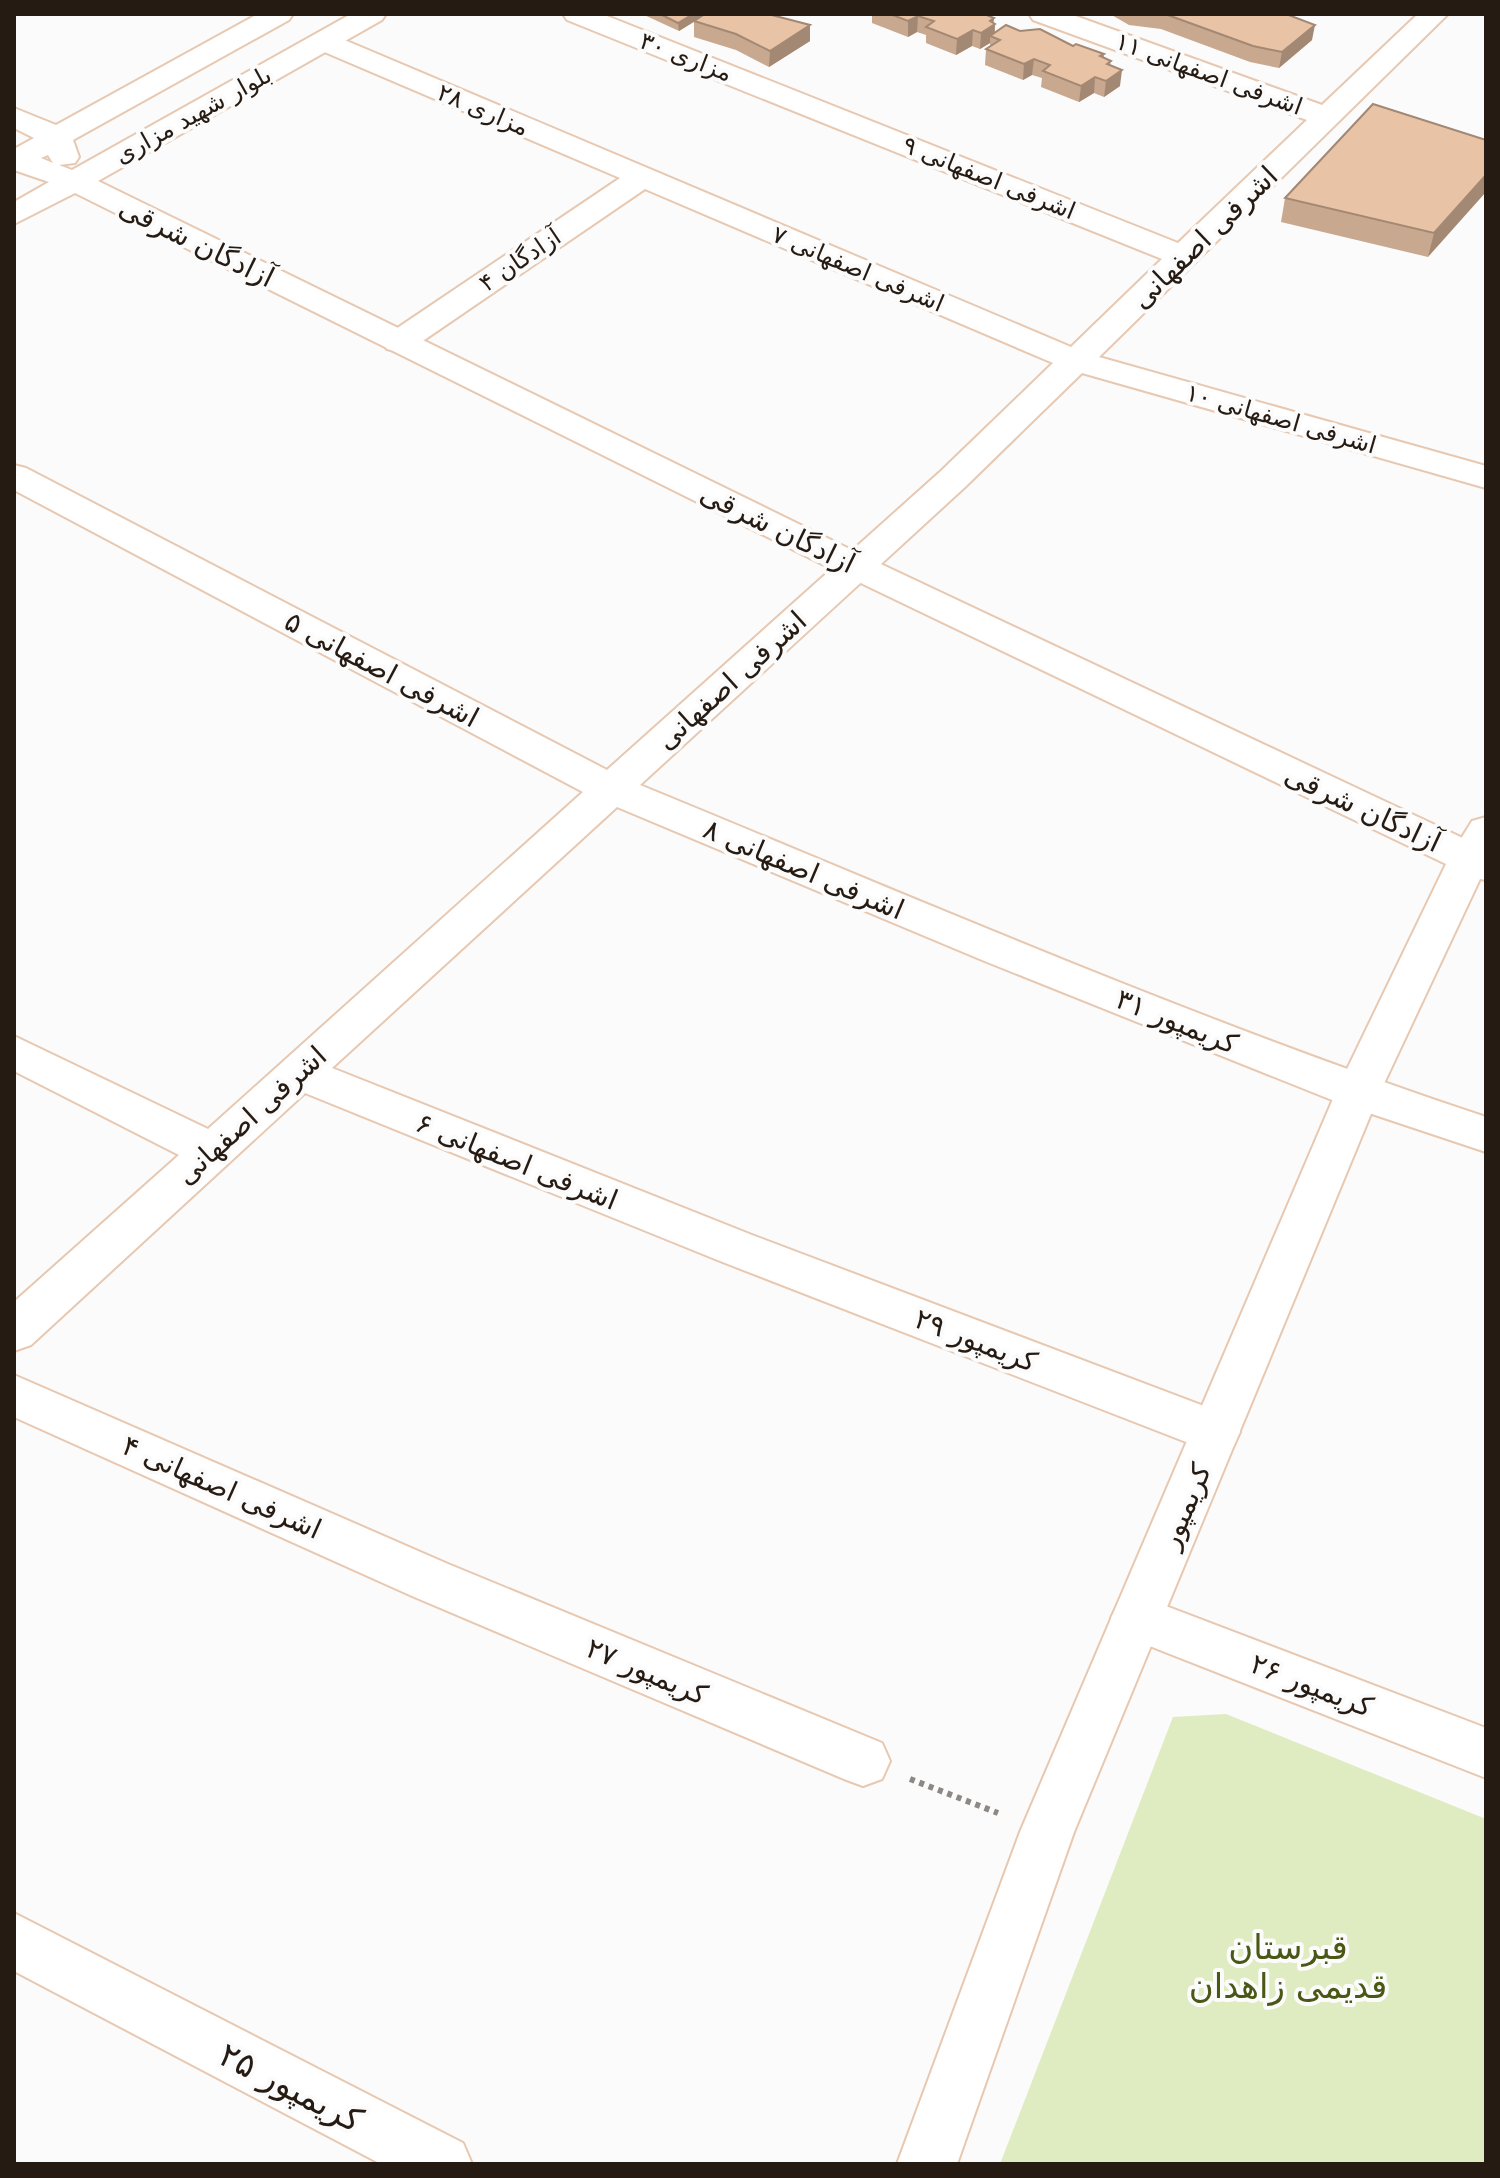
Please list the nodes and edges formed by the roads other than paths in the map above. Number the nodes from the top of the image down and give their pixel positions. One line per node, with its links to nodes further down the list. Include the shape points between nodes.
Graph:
1 (279, 14): 10 (street, بلوار شهید مزاری)
2 (372, 14): 6 (street, بلوار شهید مزاری)
3 (577, 14): 7 (street, مزاری ۳۰)
4 (1043, 14): 9 (street, اشرفی اصفهانی ۱۱)
5 (1434, 14): 9 (street, اشرفی اصفهانی)
6 (325, 42): 12 (street, مزاری ۲۸); 13 (street, بلوار شهید مزاری)
7 (795, 99): 15 (street, اشرفی اصفهانی ۹)
8 (14, 117): 10 (street)
9 (1329, 118): 15 (street, اشرفی اصفهانی)
10 (57, 137): 11 (street, بلوار شهید مزاری); 13 (street)
11 (15, 160): 13 (street, آزادگان شرقی)
12 (641, 178): 16 (street, آزادگان ۴); 17 (street, اشرفی اصفهانی ۷)
13 (74, 181): 14 (street, بلوار شهید مزاری); 16 (street, آزادگان شرقی)
14 (14, 215)
15 (1184, 257): 17 (street, اشرفی اصفهانی)
16 (399, 342): 20 (street, آزادگان شرقی)
17 (1076, 361): 19 (street, اشرفی اصفهانی ۱۰); 20 (street, اشرفی اصفهانی)
18 (14, 476): 21 (street, اشرفی اصفهانی ۵)
19 (1486, 477)
20 (855, 566): 21 (street, اشرفی اصفهانی); 22 (street, آزادگان شرقی)
21 (611, 789): 23 (street, اشرفی اصفهانی ۸); 25 (street, اشرفی اصفهانی)
22 (1480, 852): 26 (street, کریمپور)
23 (997, 949): 26 (street, کریمپور ۳۱)
24 (14, 1052): 28 (street)
25 (299, 1073): 28 (street, اشرفی اصفهانی); 29 (street, اشرفی اصفهانی ۶)
26 (1358, 1092): 27 (street, کریمپور ۳۱); 32 (street, کریمپور)
27 (1486, 1135)
28 (212, 1151): 30 (street, اشرفی اصفهانی)
29 (736, 1248): 32 (street, کریمپور ۲۹)
30 (14, 1331)
31 (14, 1395): 33 (street, اشرفی اصفهانی ۴)
32 (1216, 1432): 34 (street, کریمپور)
33 (430, 1580): 36 (street, کریمپور ۲۷)
34 (1137, 1618): 35 (street, کریمپور ۲۶); 39 (street, کریمپور, via 1047,1832)
35 (1486, 1753)
36 (863, 1761)
37 (14, 1941): 38 (street, کریمپور ۲۵)
38 (442, 2164)
39 (927, 2164)

